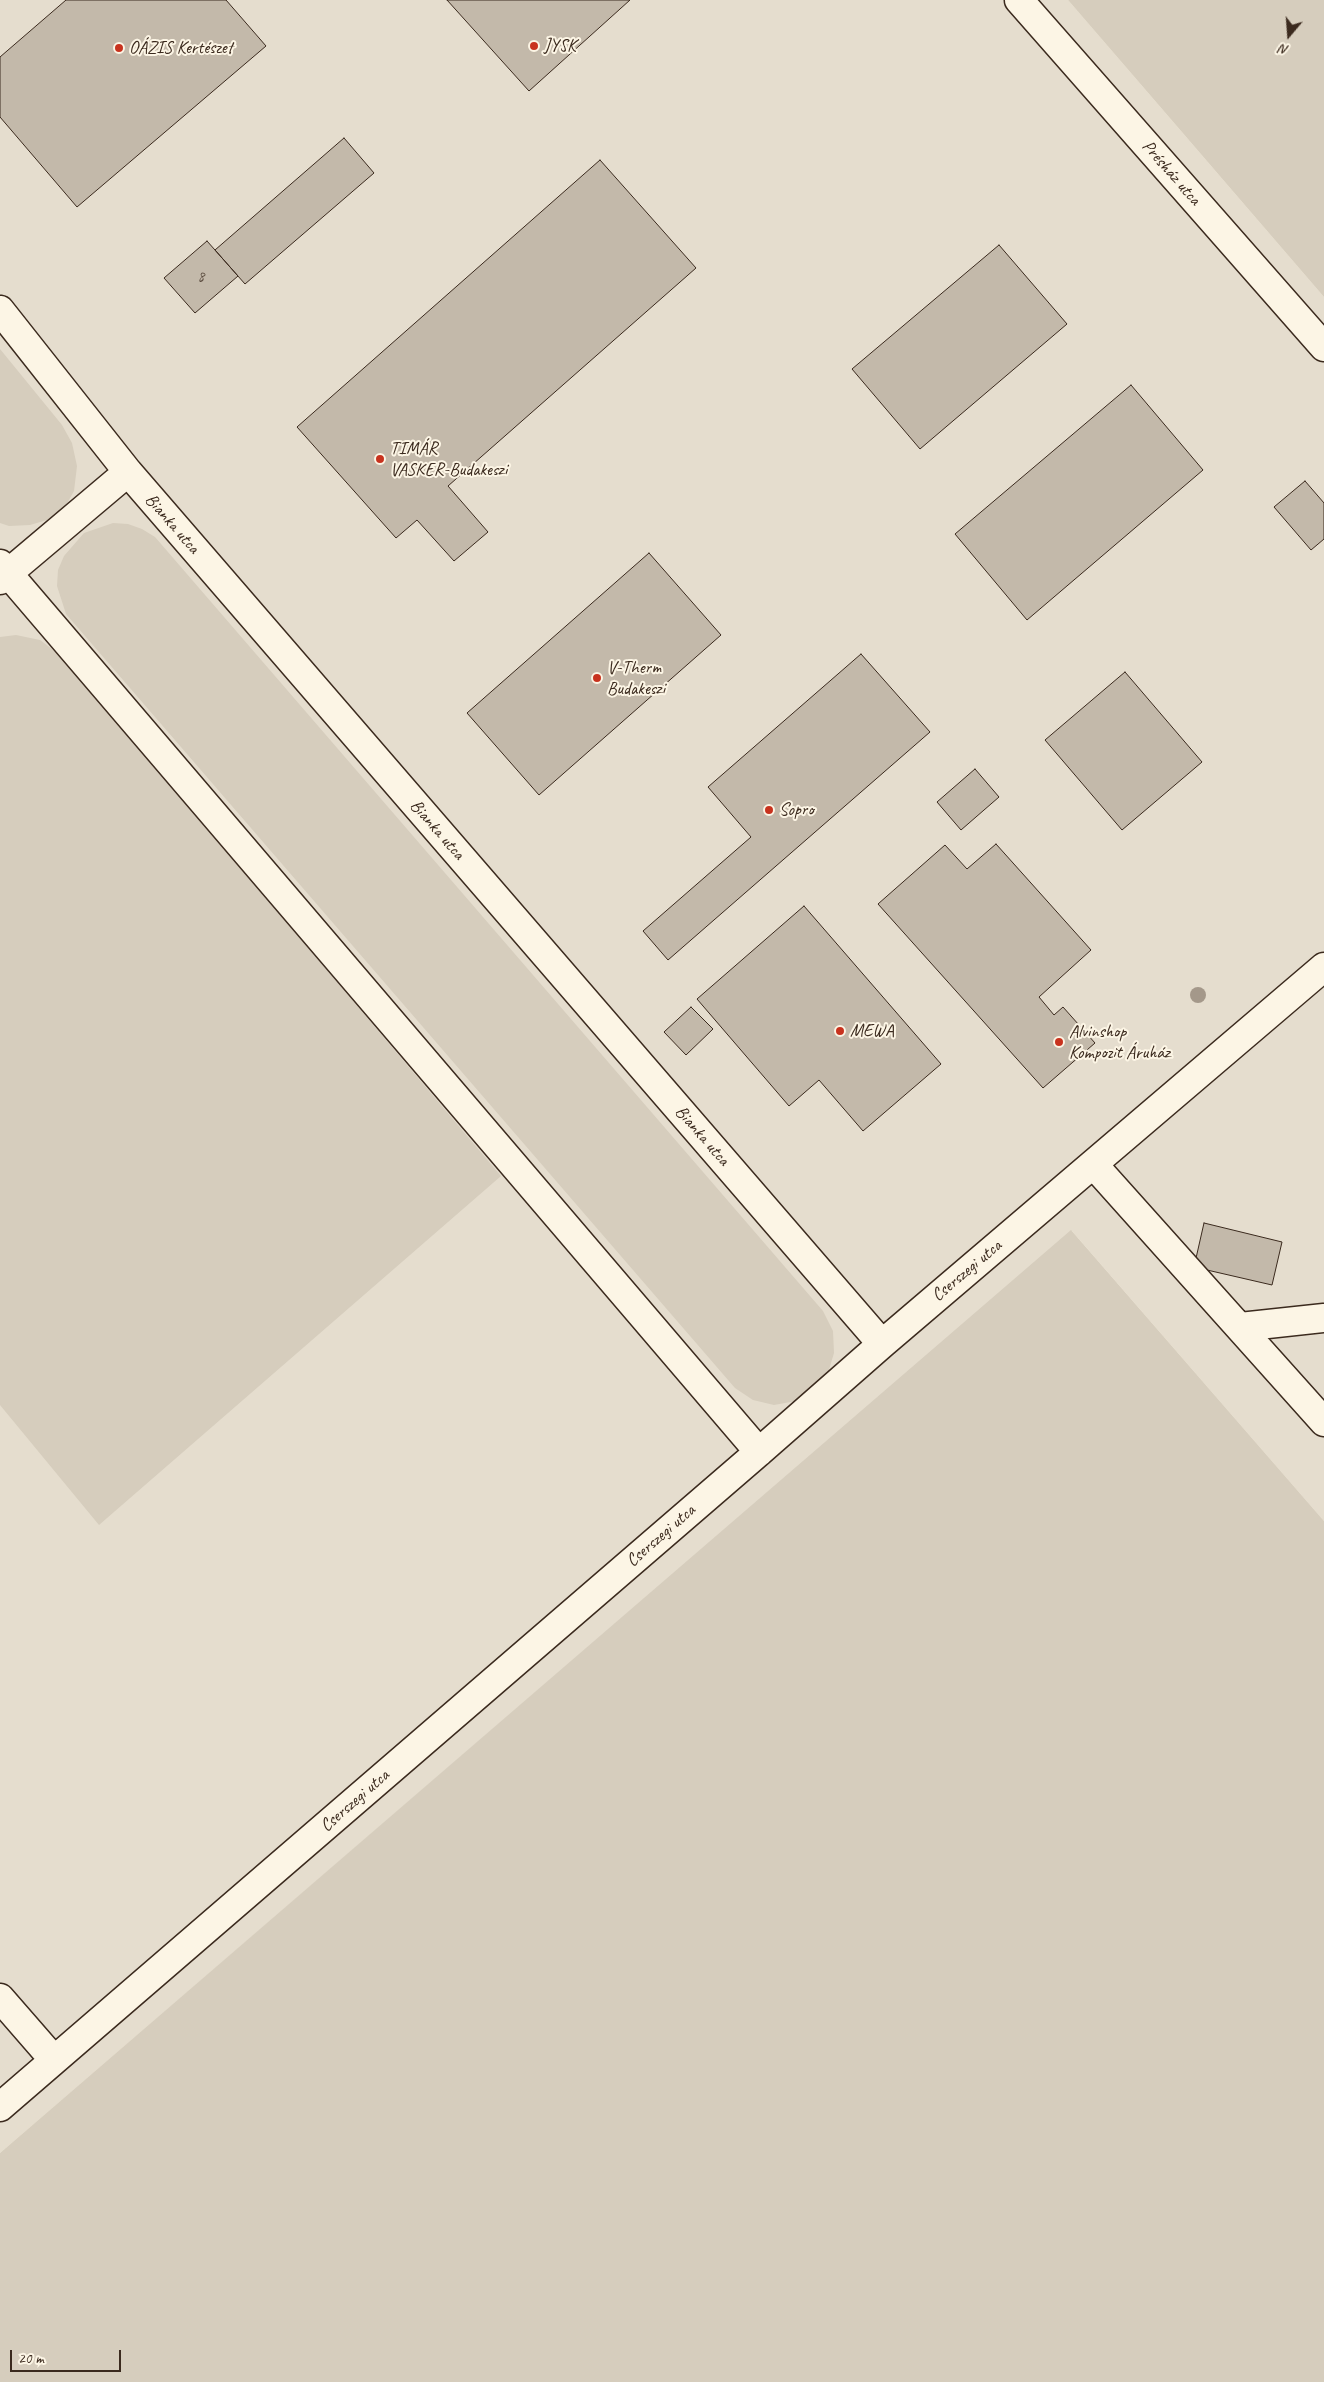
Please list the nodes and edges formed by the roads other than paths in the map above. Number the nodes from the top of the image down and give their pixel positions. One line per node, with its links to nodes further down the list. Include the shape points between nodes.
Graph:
1 (1019, 0): 3 (street, Présház utca)
2 (0, 310): 4 (street, Bianka utca)
3 (1324, 346)
4 (128, 472): 5 (street); 10 (street, Bianka utca)
5 (3, 572): 12 (street)
6 (1324, 967): 7 (street, Cserszegi utca)
7 (1093, 1164): 9 (street); 10 (street, Cserszegi utca)
8 (1324, 1318): 9 (street)
9 (1240, 1327): 11 (street)
10 (882, 1344): 12 (street, Cserszegi utca)
11 (1324, 1422)
12 (759, 1452): 14 (street, Cserszegi utca)
13 (0, 1998): 14 (street)
14 (54, 2060): 15 (street, Cserszegi utca)
15 (0, 2106)

